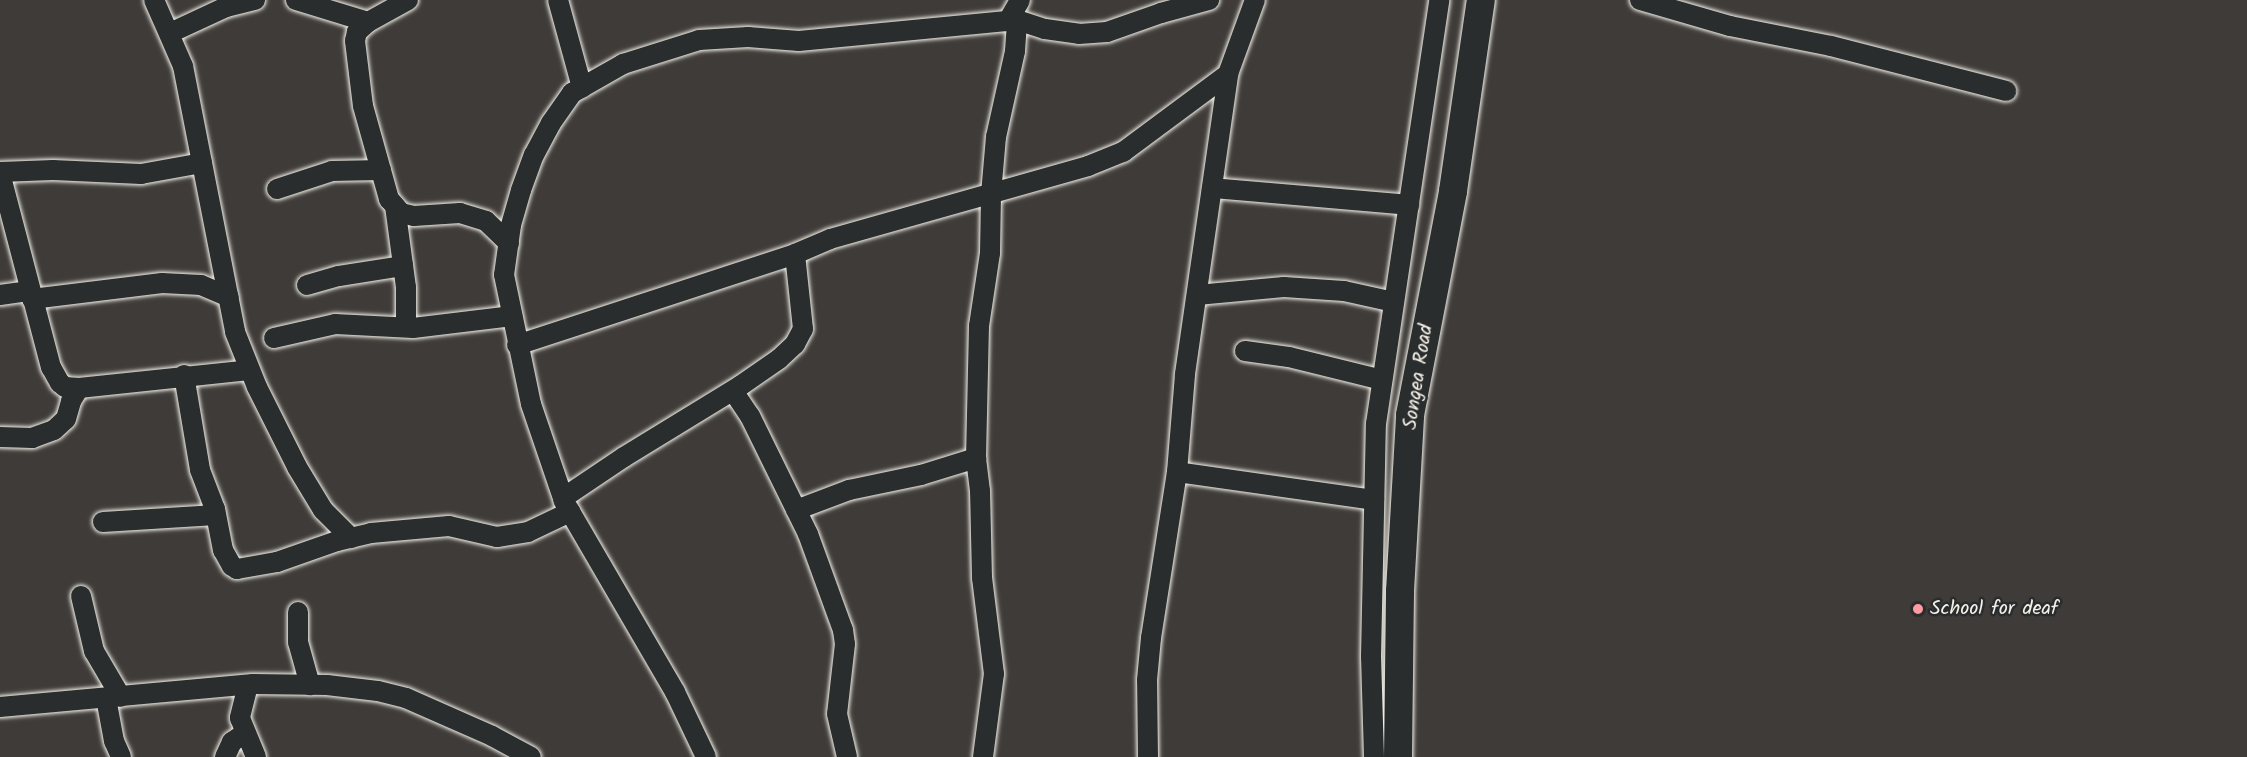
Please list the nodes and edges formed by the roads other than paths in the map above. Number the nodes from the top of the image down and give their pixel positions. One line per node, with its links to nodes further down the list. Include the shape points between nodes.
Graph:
1 (154, 0): 14 (street)
2 (255, 0): 14 (street, via 226,7)
3 (296, 0): 13 (street)
4 (408, 0): 13 (street)
5 (558, 0): 16 (street)
6 (1020, 0): 12 (street)
7 (1209, 0): 12 (street, via 1107,32 1079,34)
8 (1255, 0): 15 (street)
9 (1439, 0): 24 (street)
10 (1481, 0): 70 (highway, Songea Road, via 1453,191 1410,416 1400,591)
11 (1640, 0): 17 (street, via 1730,26 1831,46)
12 (1013, 21): 16 (street, via 815,40 699,40 623,64); 23 (street, via 1015,51 996,137)
13 (368, 22): 19 (street, via 357,32 357,67 363,106)
14 (170, 33): 18 (street, via 183,66)
15 (1228, 74): 21 (street); 23 (street, via 1123,152)
16 (582, 88): 26 (street, via 572,93 534,155)
17 (2006, 91)
18 (202, 163): 20 (street, via 141,174 53,170); 33 (street)
19 (381, 170): 22 (street, via 332,171); 25 (street, via 389,199)
20 (1, 182): 31 (street)
21 (1212, 188): 24 (street); 32 (street)
22 (277, 189)
23 (991, 194): 27 (street, via 830,239); 46 (street, via 990,254 979,326)
24 (1408, 205): 34 (street)
25 (395, 206): 26 (street, via 401,213 414,216 460,213 486,221); 28 (street)
26 (508, 243): 35 (street, via 504,275)
27 (795, 254): 38 (street); 44 (street, via 803,329 795,344 779,359)
28 (403, 266): 29 (street); 36 (street)
29 (307, 285)
30 (0, 295): 31 (street)
31 (31, 295): 33 (street, via 162,283 201,285); 43 (street, via 51,367 65,387)
32 (1197, 295): 34 (street, via 1284,287 1344,291); 47 (street, via 1185,374)
33 (230, 297): 40 (street, via 235,332)
34 (1394, 302): 42 (street)
35 (512, 316): 36 (street); 38 (street)
36 (406, 327): 37 (street, via 335,324)
37 (274, 338)
38 (517, 345): 49 (street, via 531,404)
39 (1245, 351): 42 (street, via 1289,357)
40 (249, 369): 41 (street); 53 (street, via 318,501)
41 (184, 375): 43 (street); 51 (street, via 200,470)
42 (1382, 380): 48 (street, via 1376,424)
43 (79, 388): 45 (street, via 66,419 54,430 32,438)
44 (733, 391): 49 (street, via 615,462); 50 (street, via 750,416)
45 (0, 437)
46 (976, 458): 50 (street, via 921,475 849,490); 67 (street, via 982,578 994,674)
47 (1177, 472): 48 (street); 68 (street, via 1151,638)
48 (1374, 500): 69 (street)
49 (566, 505): 53 (street, via 528,532 497,537 449,526); 65 (street, via 675,692)
50 (796, 510): 66 (street, via 843,630 837,714)
51 (216, 515): 52 (street); 53 (street, via 223,550 237,569 277,562)
52 (103, 522)
53 (351, 538)
54 (81, 596): 58 (street, via 94,651)
55 (298, 612): 57 (street, via 298,642)
56 (248, 685): 57 (street); 58 (street); 60 (street, via 240,718)
57 (310, 685): 64 (street, via 378,691 406,698)
58 (114, 698): 59 (street); 61 (street, via 114,741)
59 (0, 707)
60 (245, 734): 62 (street, via 232,742); 63 (street)
61 (121, 757)
62 (225, 757)
63 (256, 757)
64 (531, 757)
65 (706, 757)
66 (848, 757)
67 (984, 757)
68 (1148, 757)
69 (1374, 757)
70 (1398, 757)

